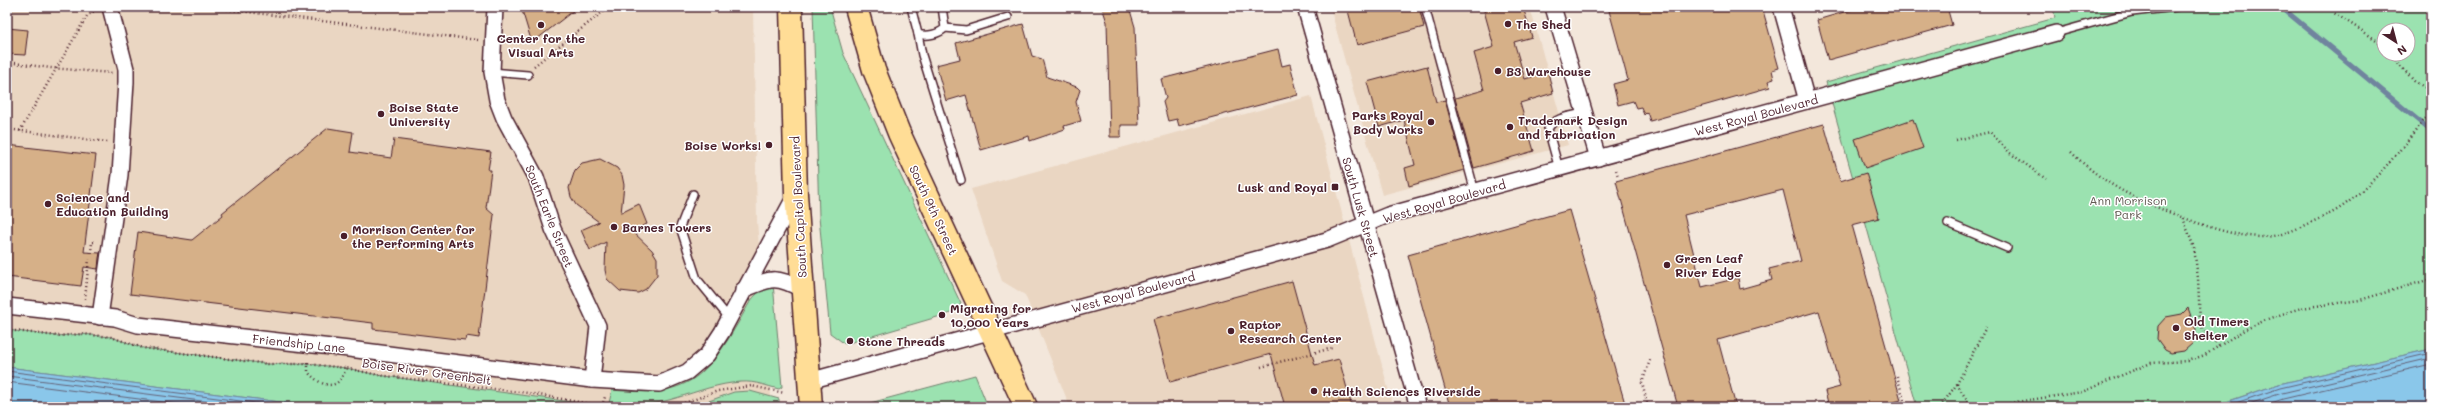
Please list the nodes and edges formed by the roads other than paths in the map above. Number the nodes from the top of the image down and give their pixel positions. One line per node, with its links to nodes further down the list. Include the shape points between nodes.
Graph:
1 (110, 7): 32 (street, via 126,69 126,82 120,175)
2 (495, 7): 16 (street, South Earle Street)
3 (792, 7): 25 (main road, South Capitol Boulevard)
4 (856, 7): 34 (main road, South 9th Street, via 874,70 899,133)
5 (911, 7): 15 (lane)
6 (942, 7): 13 (lane)
7 (1305, 7): 27 (street, South Lusk Street)
8 (1425, 7): 23 (lane)
9 (1553, 7): 19 (street)
10 (1781, 7): 18 (street)
11 (2176, 7): 14 (lane, via 2132,12)
12 (1008, 17): 13 (lane, via 966,30)
13 (945, 28): 15 (lane, via 930,35)
14 (2056, 33): 18 (street, West Royal Boulevard)
15 (918, 34): 22 (lane, via 922,55)
16 (492, 72): 17 (lane); 35 (street, South Earle Street, via 497,100 504,118 536,177 553,229 598,326)
17 (529, 72)
18 (1807, 101): 20 (street, West Royal Boulevard)
19 (1584, 113): 20 (street); 21 (lane, via 1556,120 1548,129)
20 (1598, 158): 21 (street, West Royal Boulevard)
21 (1559, 169): 23 (street, West Royal Boulevard)
22 (961, 180)
23 (1475, 192): 27 (street, West Royal Boulevard, via 1388,215)
24 (693, 194): 33 (lane, via 680,227 697,280)
25 (796, 194): 29 (street, Friendship Lane); 30 (main road, South Capitol Boulevard)
26 (1948, 223): 28 (lane)
27 (1367, 225): 34 (street, West Royal Boulevard, via 1327,240); 39 (street, South Lusk Street)
28 (2007, 248)
29 (743, 290): 30 (street, via 769,278 786,281); 33 (street, Friendship Lane)
30 (803, 290): 36 (main road, South Capitol Boulevard)
31 (7, 306): 32 (street, Friendship Lane)
32 (100, 317): 35 (street, Friendship Lane, via 115,318 138,325)
33 (729, 318): 35 (street, Friendship Lane, via 699,363 673,380 659,384)
34 (989, 331): 36 (street, West Royal Boulevard); 38 (main road, South 9th Street)
35 (592, 380)
36 (809, 381): 37 (main road, South Capitol Boulevard)
37 (810, 407)
38 (1026, 407)
39 (1418, 407)

